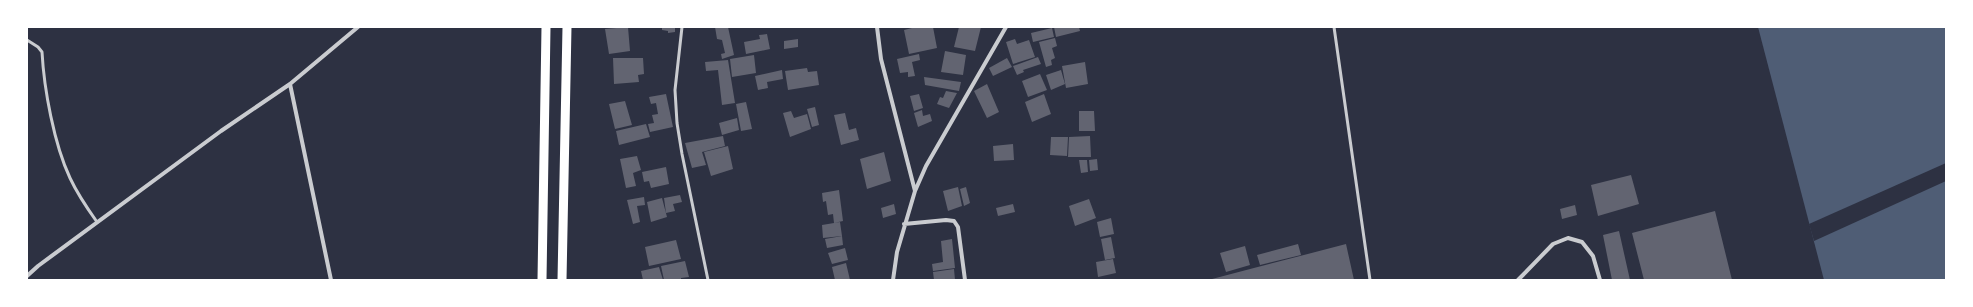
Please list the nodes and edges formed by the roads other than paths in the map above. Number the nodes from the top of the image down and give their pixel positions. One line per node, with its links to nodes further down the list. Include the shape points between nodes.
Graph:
1 (358, 27): 9 (street)
2 (546, 27): 15 (main road)
3 (567, 27): 16 (main road)
4 (682, 27): 17 (lane, via 675,90 677,123)
5 (877, 27): 10 (street, via 881,59)
6 (1006, 27): 10 (street, via 926,166)
7 (1334, 27): 20 (lane)
8 (27, 40): 11 (lane, via 42,52 48,104 65,167)
9 (290, 84): 11 (street); 14 (street)
10 (915, 191): 12 (street)
11 (96, 222): 13 (street)
12 (904, 224): 18 (street); 19 (street, via 954,221 958,227)
13 (27, 276)
14 (331, 280)
15 (542, 280)
16 (562, 280)
17 (708, 280)
18 (893, 280)
19 (965, 280)
20 (1370, 280)
21 (1518, 280): 22 (street, via 1553,244 1568,238 1582,242 1592,256)
22 (1600, 280)

